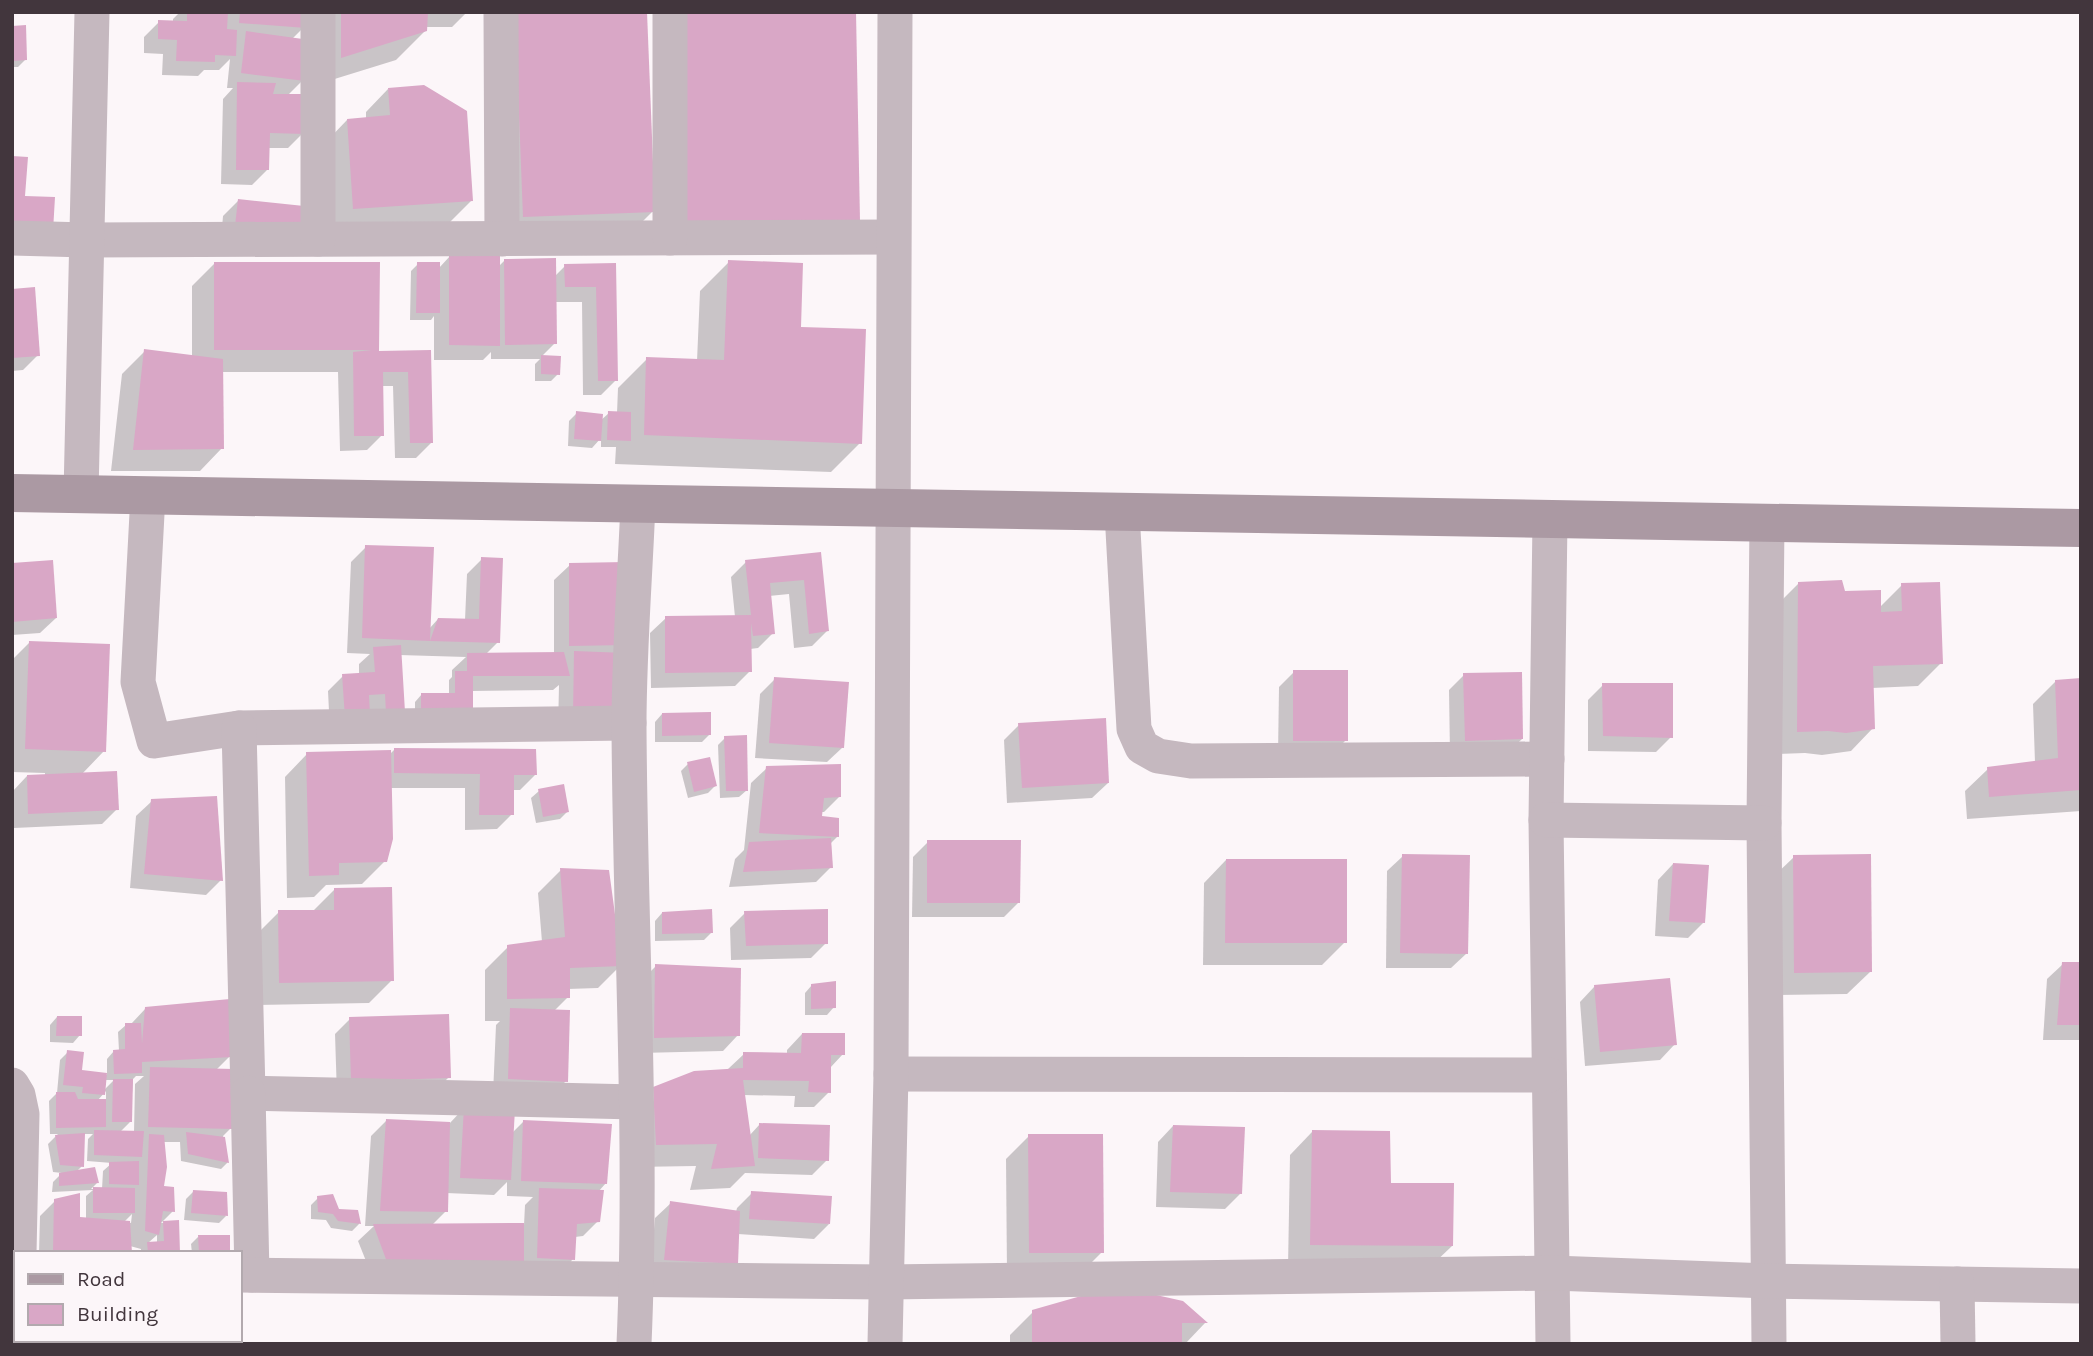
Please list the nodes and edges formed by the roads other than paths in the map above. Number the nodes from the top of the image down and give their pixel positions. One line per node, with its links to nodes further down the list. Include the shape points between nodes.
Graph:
1 (92, 12): 11 (street)
2 (318, 12): 9 (street)
3 (501, 12): 10 (street)
4 (670, 12): 8 (street)
5 (895, 12): 6 (street)
6 (893, 237): 8 (street); 16 (street)
7 (12, 238): 11 (street)
8 (670, 238): 10 (street)
9 (318, 239): 10 (street); 11 (street)
10 (502, 239)
11 (87, 240): 13 (street)
12 (12, 493): 13 (street)
13 (81, 494): 14 (street)
14 (148, 495): 15 (street); 22 (street, via 138,682 154,741)
15 (638, 503): 16 (street); 21 (street)
16 (891, 508): 17 (street); 26 (street)
17 (1122, 512): 18 (street); 23 (street, via 1134,729 1142,747 1158,756 1191,761)
18 (1550, 519): 19 (street); 23 (street)
19 (1766, 522): 20 (street); 25 (street)
20 (2081, 528)
21 (629, 723): 22 (street); 30 (street)
22 (239, 728): 29 (street)
23 (1547, 759): 24 (street)
24 (1546, 820): 25 (street); 27 (street)
25 (1764, 823): 35 (street)
26 (891, 1074): 27 (street); 36 (street)
27 (1549, 1075): 32 (street)
28 (12, 1085): 31 (street, via 22,1114)
29 (248, 1093): 30 (street); 33 (street)
30 (636, 1102): 34 (street)
31 (19, 1251)
32 (1553, 1273): 35 (street); 36 (street); 41 (street)
33 (246, 1275): 34 (street)
34 (637, 1279): 36 (street); 39 (street)
35 (1769, 1281): 37 (street); 42 (street)
36 (885, 1282): 40 (street)
37 (1957, 1284): 38 (street); 43 (street)
38 (2081, 1286)
39 (634, 1344)
40 (885, 1344)
41 (1553, 1344)
42 (1769, 1344)
43 (1958, 1344)

